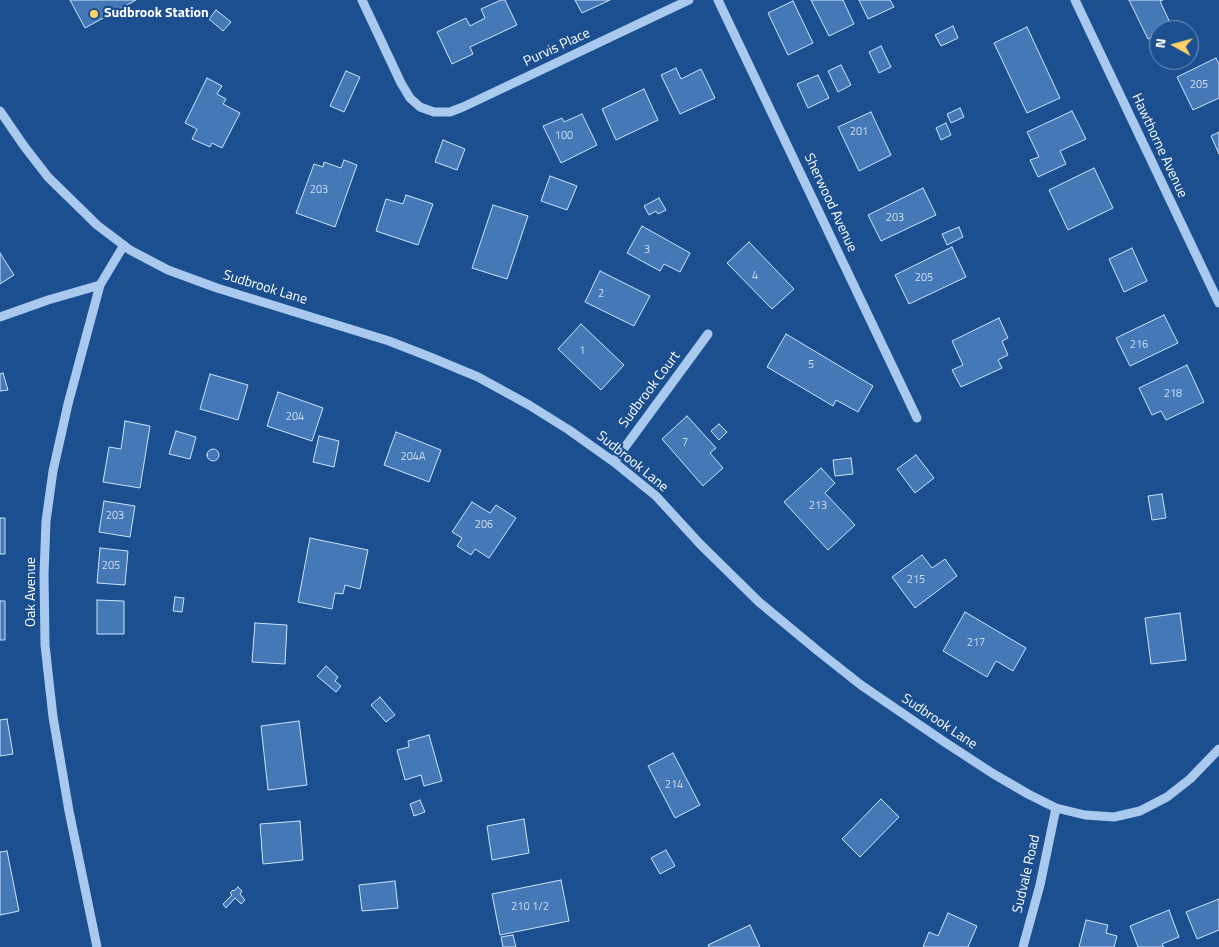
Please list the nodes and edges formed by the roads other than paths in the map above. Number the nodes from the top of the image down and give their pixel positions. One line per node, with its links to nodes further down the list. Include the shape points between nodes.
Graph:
1 (362, 0): 2 (street, Purvis Place, via 410,98 434,112 450,112 463,107)
2 (690, 0)
3 (718, 0): 11 (street, Sherwood Avenue)
4 (1075, 0): 8 (street, Hawthorne Avenue)
5 (0, 111): 6 (street, Sudbrook Lane, via 48,177 97,225)
6 (124, 245): 7 (street, Oak Avenue); 12 (street, Sudbrook Lane, via 168,270 389,341 478,378 529,405)
7 (100, 286): 9 (street); 15 (street, Oak Avenue, via 53,471 46,521 44,574 53,717)
8 (1219, 303)
9 (0, 317)
10 (708, 334): 12 (street, Sudbrook Court)
11 (917, 418)
12 (614, 462): 14 (street, Sudbrook Lane, via 656,496 759,602 818,652 942,742)
13 (1219, 748): 14 (street, Sudbrook Lane, via 1190,779 1140,811 1114,817)
14 (1056, 808): 16 (street, Sudvale Road)
15 (97, 947)
16 (1023, 947)

